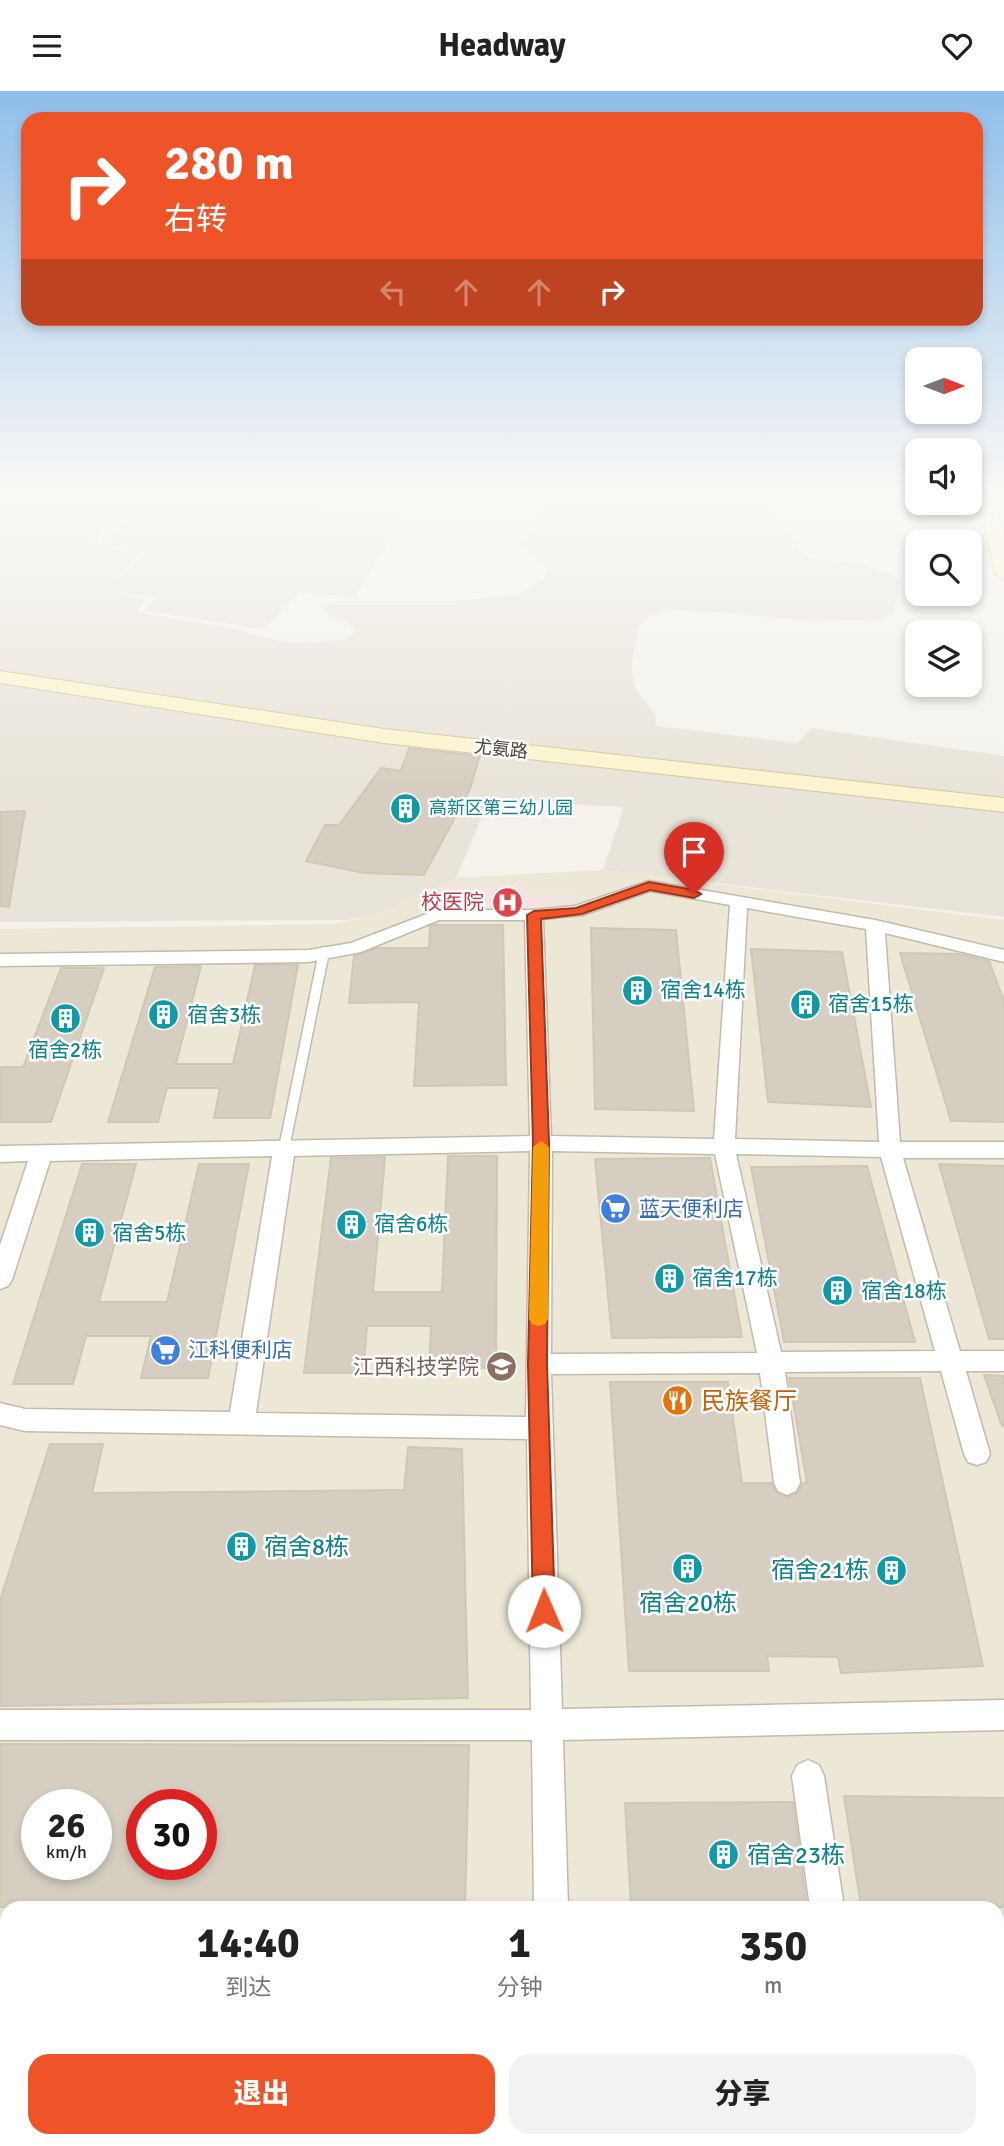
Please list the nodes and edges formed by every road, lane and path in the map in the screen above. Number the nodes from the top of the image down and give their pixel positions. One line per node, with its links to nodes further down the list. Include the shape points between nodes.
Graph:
1 (0, 677): 2 (main road, 尤氨路, via 446,747)
2 (1004, 805)
3 (739, 901): 4 (street, via 649,886 578,911); 5 (street); 10 (street)
4 (534, 915): 6 (street, via 437,915 355,948); 9 (street)
5 (875, 925): 7 (street); 12 (street)
6 (324, 952): 8 (street, via 309,956); 11 (lane)
7 (1004, 956)
8 (0, 960)
9 (541, 1143): 10 (street); 11 (street); 20 (street)
10 (724, 1147): 12 (street); 19 (street)
11 (284, 1148): 15 (street); 22 (street)
12 (890, 1150): 13 (street); 18 (street)
13 (1004, 1150)
14 (0, 1154): 15 (street)
15 (41, 1154): 16 (street)
16 (0, 1280)
17 (1004, 1360): 18 (street)
18 (950, 1361): 19 (street); 24 (street)
19 (771, 1362): 20 (street); 25 (street)
20 (538, 1364): 23 (street)
21 (0, 1414): 22 (street, via 24,1420)
22 (241, 1425): 23 (street)
23 (539, 1428): 28 (street)
24 (977, 1454)
25 (787, 1483)
26 (1004, 1715): 28 (street)
27 (0, 1725): 28 (street)
28 (547, 1725): 30 (street)
29 (808, 1776): 31 (street)
30 (551, 1901)
31 (827, 1901)

